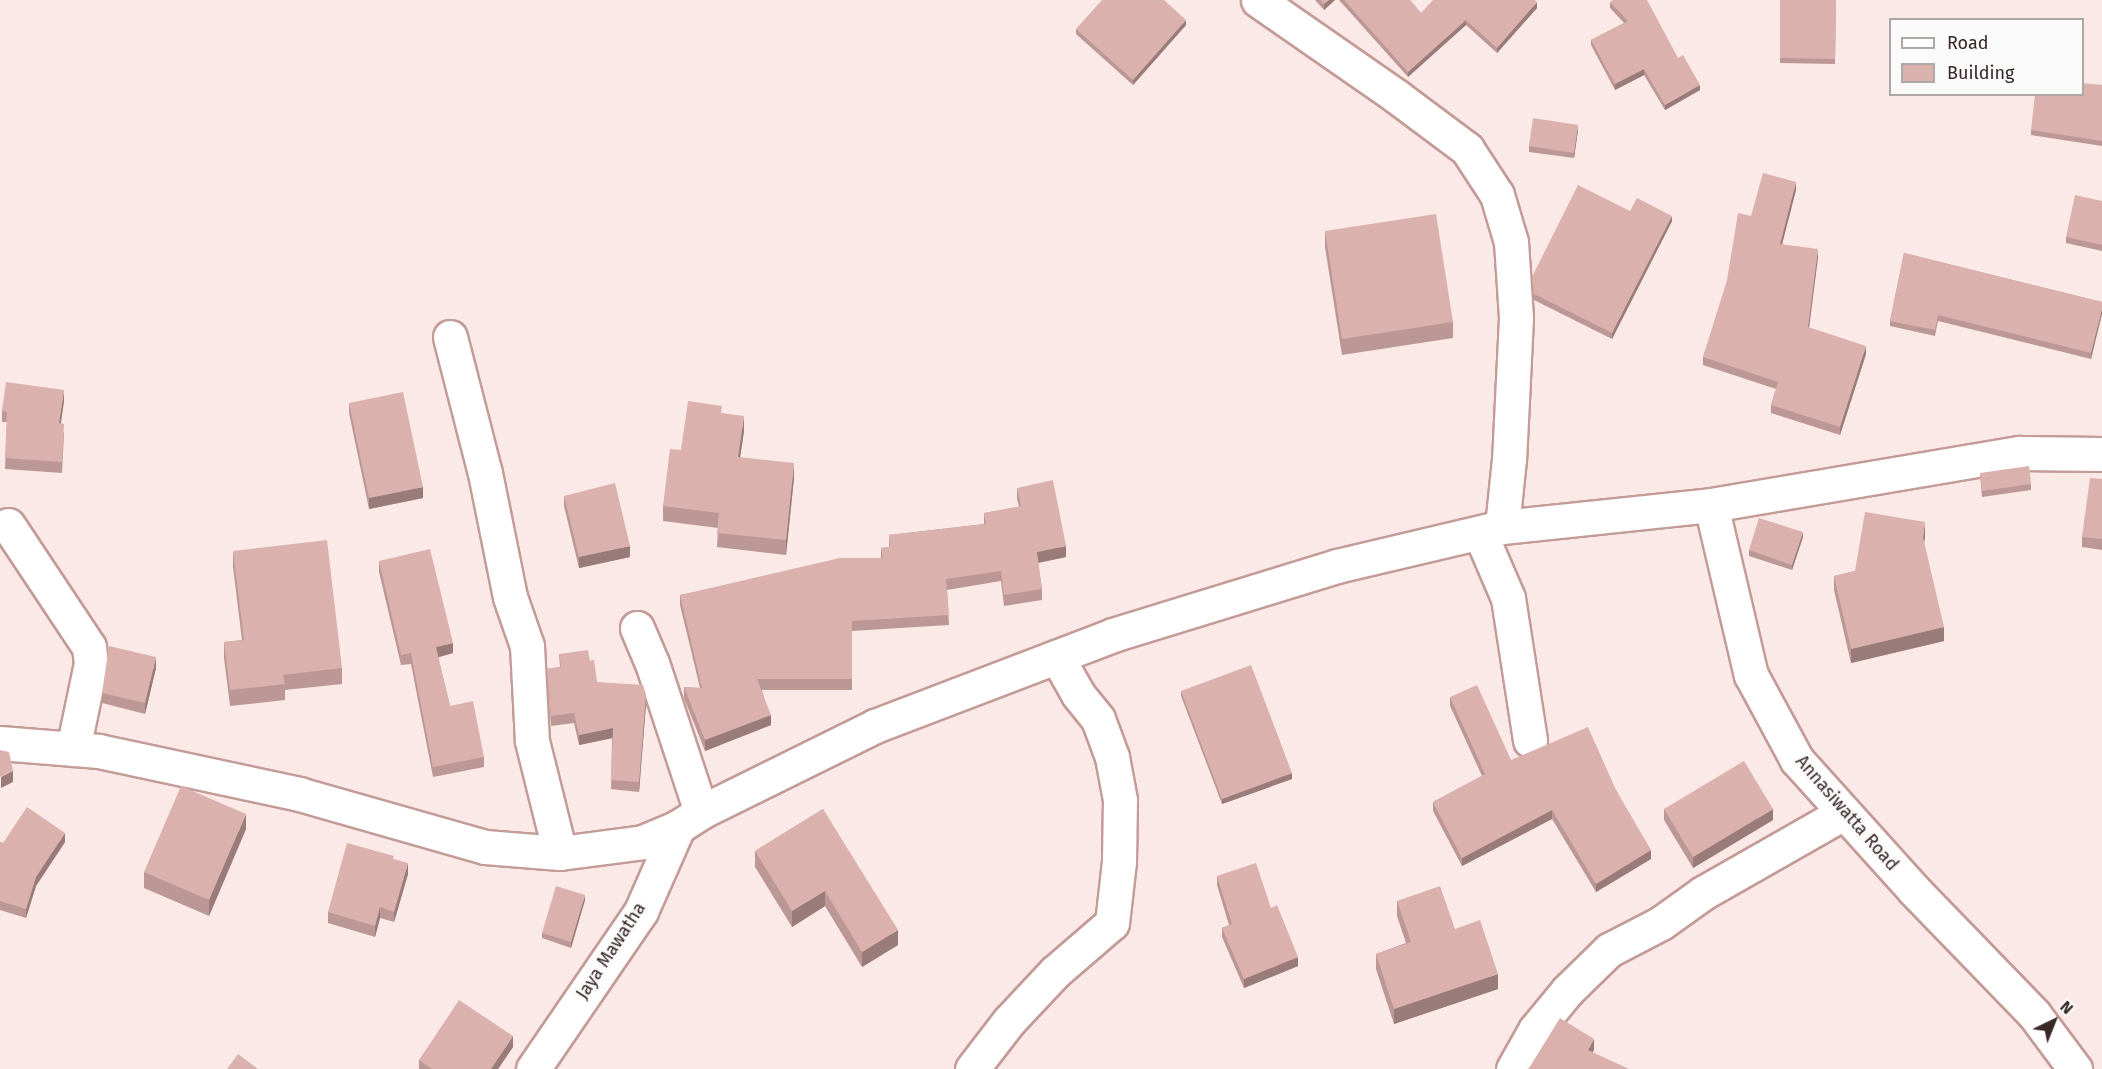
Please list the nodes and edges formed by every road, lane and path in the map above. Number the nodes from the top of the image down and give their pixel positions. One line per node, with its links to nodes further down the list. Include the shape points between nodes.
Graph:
1 (1258, 0): 6 (street, via 1467,149 1497,195 1511,242 1516,318 1509,459)
2 (450, 337): 14 (street, via 485,473 510,597 526,646 532,741)
3 (2102, 454): 4 (street, via 2020,453)
4 (1711, 505): 6 (street); 12 (street, Annasiwatta Road, via 1751,675 1797,759)
5 (8, 525): 11 (street, via 89,647 91,663)
6 (1491, 530): 8 (street, via 1336,566 1113,635); 9 (street, via 1508,598)
7 (637, 628): 13 (street, via 652,663)
8 (1057, 657): 13 (street, via 874,726); 16 (street, via 1098,719 1112,757 1120,801 1112,923 1055,972 1009,1021)
9 (1530, 740)
10 (0, 743): 11 (street)
11 (72, 749): 14 (street, via 99,751 299,794 485,847)
12 (1843, 813): 17 (street, via 1609,950 1534,1030); 18 (street, Annasiwatta Road, via 2034,1014)
13 (689, 820): 14 (street, via 643,842); 15 (street, Jaya Mawatha, via 641,911)
14 (560, 853)
15 (533, 1069)
16 (972, 1069)
17 (1513, 1069)
18 (2075, 1069)

